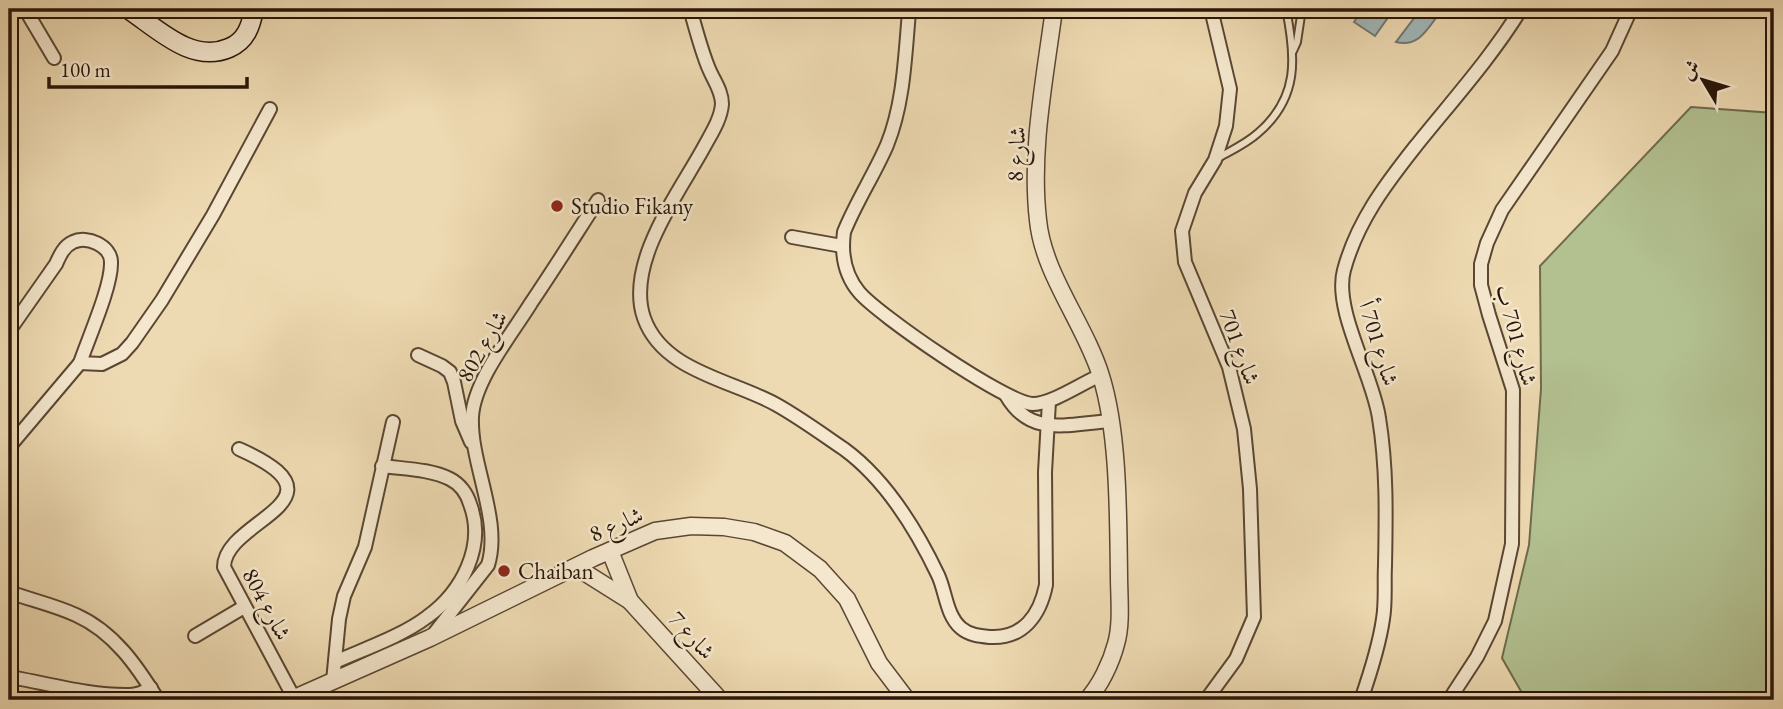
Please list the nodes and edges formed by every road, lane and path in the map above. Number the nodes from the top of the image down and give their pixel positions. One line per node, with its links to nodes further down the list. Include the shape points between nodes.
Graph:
1 (25, 9): 13 (street)
2 (128, 9): 3 (main road, via 181,46 207,54 238,45 249,30)
3 (254, 9)
4 (690, 9): 27 (street, via 720,90 721,112 654,235 644,265 643,315 653,336 677,359 776,404 861,462 898,507 938,576 953,618 971,634 998,637 1016,633 1037,615 1043,600)
5 (1054, 9): 22 (street, شارع 8, via 1039,131 1038,222 1046,253)
6 (1211, 9): 15 (street, شارع 701, via 1230,89 1226,126)
7 (1286, 9): 12 (lane)
8 (1302, 9): 12 (lane)
9 (1521, 9): 49 (street, شارع 701 أ, via 1365,215 1343,273 1342,294 1379,416 1385,479 1383,617)
10 (1632, 9): 50 (street, شارع 701 ب, via 1612,51 1502,210 1481,264 1481,285 1513,390 1512,544 1495,621)
11 (909, 12): 18 (street, via 903,79 887,144 844,232)
12 (1292, 52): 15 (lane, via 1294,70 1288,93 1275,117 1256,135)
13 (54, 58)
14 (270, 109): 21 (street, via 206,227 132,343 102,364)
15 (1214, 160): 48 (street, شارع 701, via 1195,193 1182,231 1185,262 1229,367 1244,429 1254,617 1236,659)
16 (598, 200): 30 (street, شارع 802, via 484,380 472,416)
17 (792, 237): 18 (street)
18 (842, 246): 23 (street, via 846,272 859,293 945,357)
19 (9, 331): 21 (street, via 67,246 81,240 100,245 111,260 109,277)
20 (418, 355): 30 (street, via 450,372)
21 (80, 363): 28 (street)
22 (1101, 374): 24 (street); 25 (street, شارع 8)
23 (1006, 395): 24 (street, via 1031,404); 27 (street, via 1021,415)
24 (1049, 401): 27 (street)
25 (1112, 421): 27 (street); 47 (street, شارع 8, via 1119,546 1117,643)
26 (393, 422): 31 (street)
27 (1047, 426)
28 (9, 446)
29 (239, 449): 36 (street, شارع 804, via 274,468 287,487 283,503 235,542 224,559)
30 (474, 449): 38 (street, شارع 802, via 492,553 488,565)
31 (382, 466): 39 (street, via 365,547 344,596); 39 (street, via 452,480 468,497 475,545 467,570 430,615)
32 (610, 551): 33 (street, شارع 8); 35 (street); 46 (street, شارع 8, via 655,531 691,526 754,532 785,543 820,569 847,599 879,663)
33 (576, 567): 35 (street); 38 (street, شارع 8)
34 (9, 592): 42 (street, via 92,623 131,659)
35 (630, 601): 45 (street, شارع 7)
36 (244, 607): 37 (street); 43 (street, شارع 804)
37 (195, 636)
38 (430, 638): 41 (street, شارع 8)
39 (335, 662): 41 (street)
40 (16, 678): 42 (street, via 130,695)
41 (333, 681): 43 (street, شارع 8)
42 (151, 688): 44 (street)
43 (292, 699)
44 (158, 700)
45 (720, 700)
46 (907, 700)
47 (1087, 700)
48 (1206, 700)
49 (1361, 700)
50 (1450, 700)

